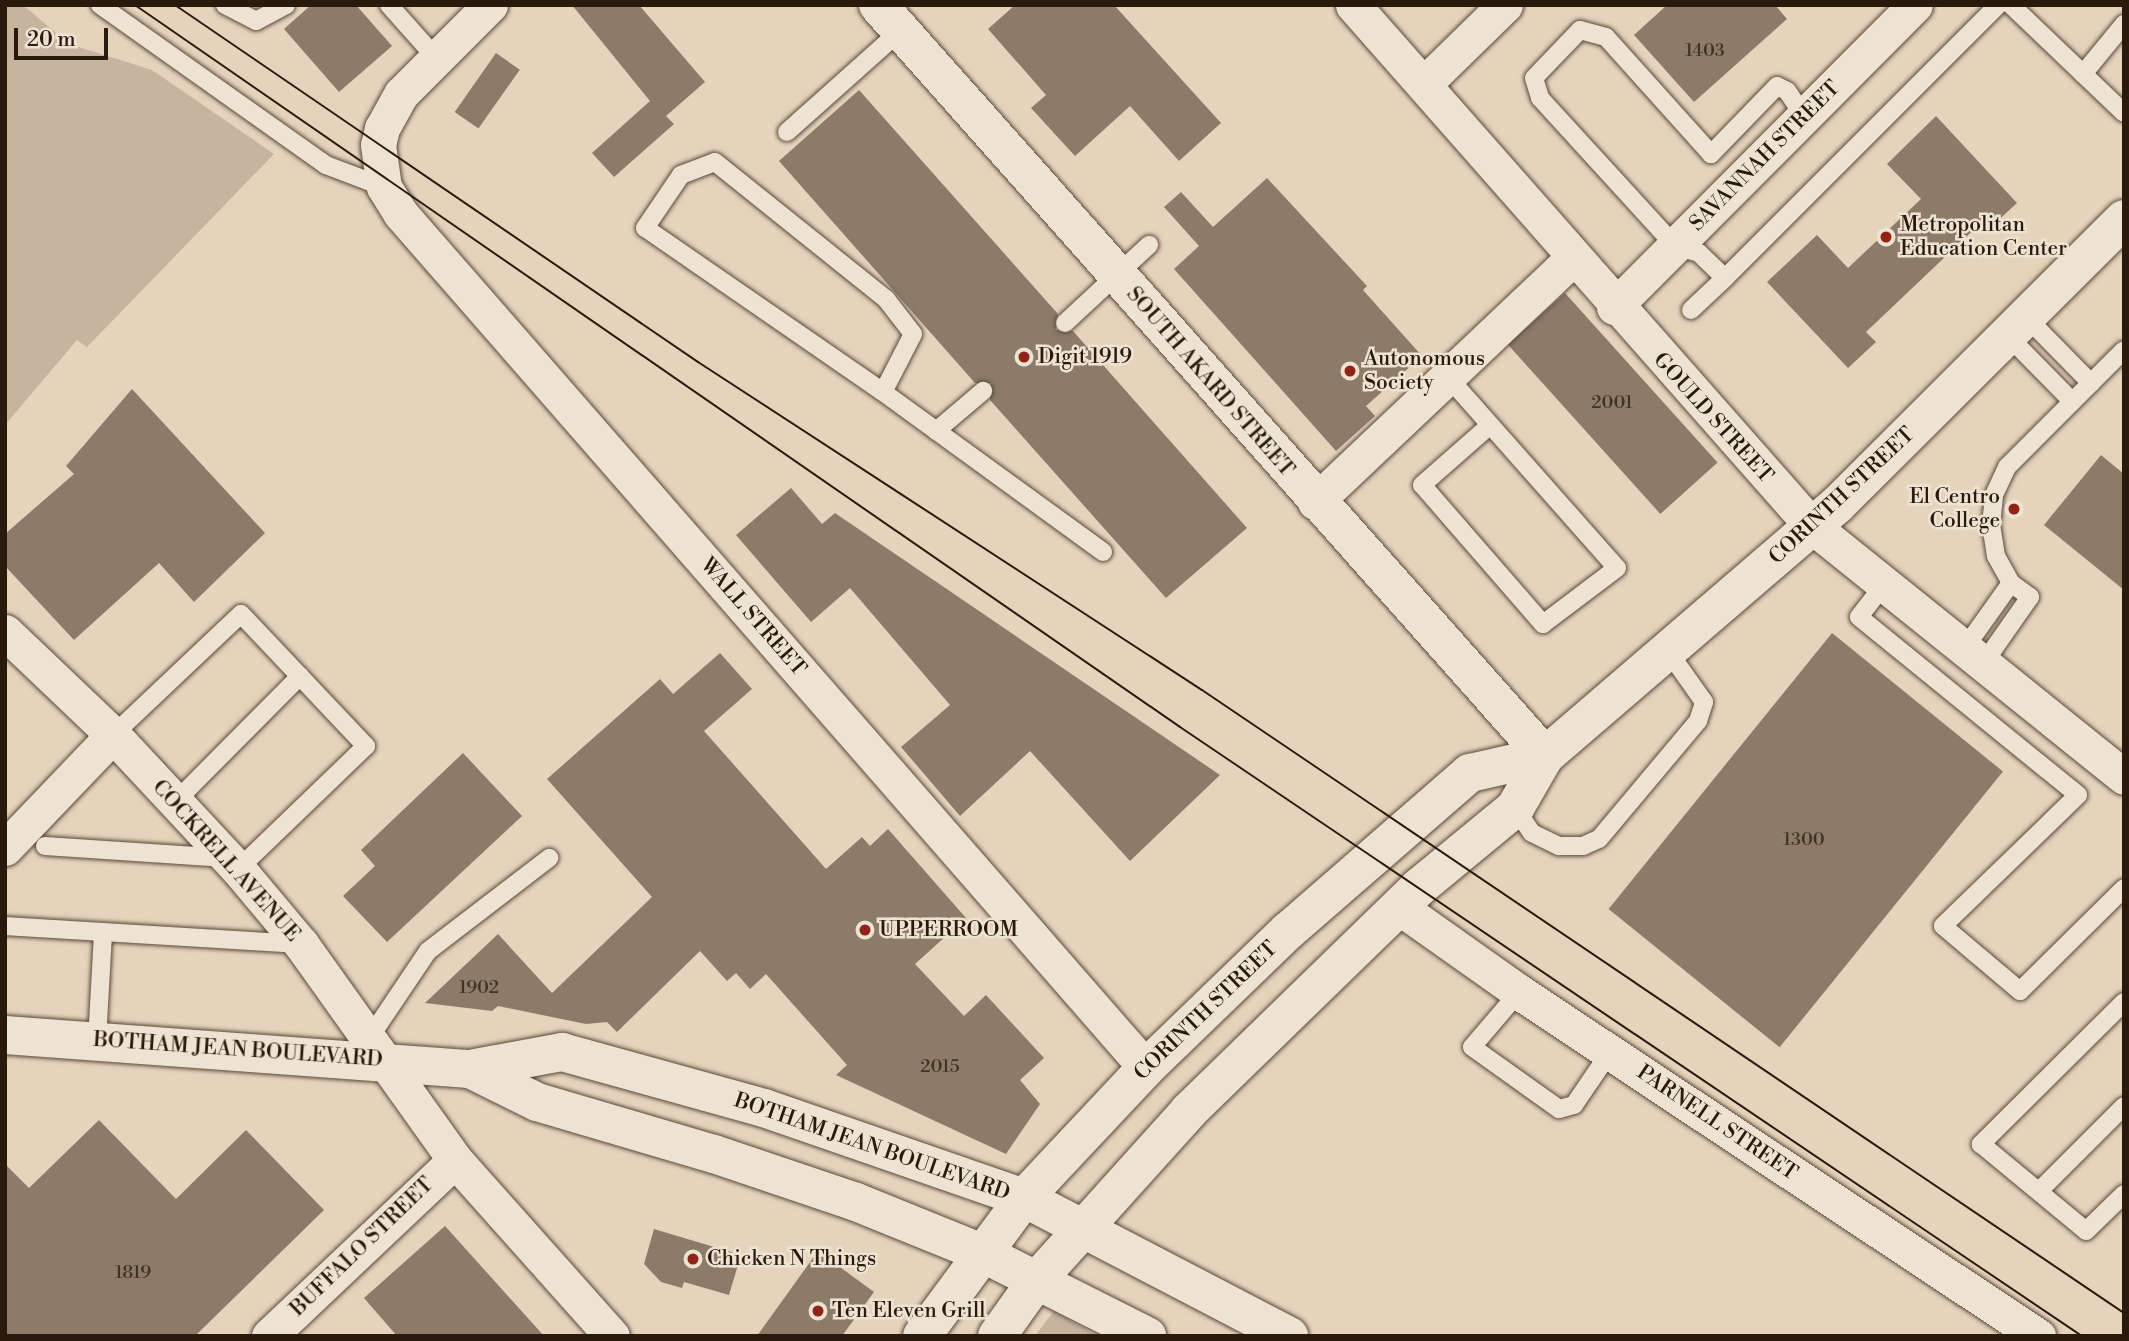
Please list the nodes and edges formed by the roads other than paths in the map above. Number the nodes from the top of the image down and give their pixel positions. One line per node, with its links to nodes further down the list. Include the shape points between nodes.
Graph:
1 (100, 5): 19 (lane, via 326,165)
2 (225, 5): 3 (lane, via 256,21)
3 (286, 5)
4 (389, 5): 13 (lane)
5 (490, 5): 13 (street)
6 (1353, 5): 15 (street, GOULD STREET)
7 (1505, 5): 15 (street)
8 (1915, 5): 17 (street, SAVANNAH STREET)
9 (1998, 5): 25 (lane)
10 (2011, 5): 14 (lane)
11 (889, 18): 18 (lane); 24 (main road, SOUTH AKARD STREET)
12 (2124, 24): 14 (lane)
13 (437, 59): 19 (street, via 401,94 382,128)
14 (2083, 74): 16 (lane)
15 (1424, 84): 23 (street, GOULD STREET)
16 (2124, 113)
17 (1804, 116): 22 (street, SAVANNAH STREET); 22 (lane, via 1787,91 1777,86 1711,154 1606,37 1580,30 1534,78 1540,99)
18 (787, 132)
19 (381, 172): 67 (street, WALL STREET, via 400,213)
20 (2124, 219): 29 (main road, CORINTH STREET)
21 (1149, 245): 24 (lane)
22 (1675, 246): 25 (lane, via 1699,253); 26 (street, SAVANNAH STREET)
23 (1573, 258): 26 (street, GOULD STREET); 31 (street)
24 (1117, 275): 28 (lane); 38 (main road, SOUTH AKARD STREET)
25 (1724, 278): 27 (lane)
26 (1614, 307): 39 (street, GOULD STREET)
27 (1691, 310)
28 (1065, 323)
29 (2019, 328): 32 (lane); 35 (lane); 39 (main road, CORINTH STREET)
30 (2124, 350): 32 (lane)
31 (1447, 376): 36 (lane); 38 (street)
32 (2091, 383): 35 (lane)
33 (983, 391): 37 (lane)
34 (883, 392): 34 (lane, via 913,334 886,299 715,162 681,175 645,229); 37 (lane)
35 (2072, 401): 41 (lane, via 2007,467 1994,495 1994,545)
36 (1489, 426): 36 (lane, via 1617,568 1543,624 1422,485)
37 (936, 431): 40 (lane)
38 (1315, 502): 48 (main road, SOUTH AKARD STREET)
39 (1812, 527): 42 (street, GOULD STREET); 44 (main road, CORINTH STREET)
40 (1103, 552)
41 (2011, 583): 45 (lane); 45 (lane, via 2030,597)
42 (1884, 586): 45 (street, GOULD STREET); 56 (lane, via 1859,617 2078,795 1943,926 2020,991)
43 (5, 632): 47 (street, COCKRELL AVENUE)
44 (1668, 651): 48 (main road, CORINTH STREET); 51 (lane, via 1704,702 1698,721 1599,839 1583,846 1559,846 1532,834)
45 (1974, 657): 49 (street, GOULD STREET)
46 (300, 676): 47 (lane, via 241,614); 50 (lane); 55 (lane, via 366,746)
47 (113, 735): 50 (street, COCKRELL AVENUE); 53 (street)
48 (1545, 756): 51 (main road, CORINTH STREET); 67 (main road, CORINTH STREET, via 1470,773 1288,931)
49 (2124, 777)
50 (174, 803): 55 (street, COCKRELL AVENUE)
51 (1515, 808): 57 (main road, CORINTH STREET)
52 (45, 846): 55 (lane)
53 (5, 848)
54 (550, 858): 65 (lane, via 428,951)
55 (233, 864): 60 (street, COCKRELL AVENUE)
56 (2124, 888)
57 (1399, 907): 61 (street, PARNELL STREET); 74 (main road, CORINTH STREET, via 1189,1111)
58 (5, 926): 59 (lane)
59 (103, 932): 60 (lane); 64 (lane)
60 (301, 944): 65 (street, COCKRELL AVENUE)
61 (1519, 992): 66 (street, PARNELL STREET); 66 (lane, via 1472,1047 1559,1109 1574,1105)
62 (2124, 1002): 71 (lane, via 1981,1144)
63 (5, 1035): 64 (main road, BOTHAM JEAN BOULEVARD)
64 (97, 1041): 65 (main road, BOTHAM JEAN BOULEVARD)
65 (375, 1050): 68 (main road, BOTHAM JEAN BOULEVARD); 70 (street, COCKRELL AVENUE)
66 (1610, 1052): 83 (street, PARNELL STREET)
67 (1146, 1068): 73 (main road, CORINTH STREET)
68 (470, 1069): 73 (main road, BOTHAM JEAN BOULEVARD, via 562,1052 764,1108); 75 (main road, BOTHAM JEAN BOULEVARD, via 537,1102 727,1158)
69 (2124, 1106): 71 (lane)
70 (455, 1160): 77 (street, BUFFALO STREET); 78 (street, COCKRELL AVENUE)
71 (2041, 1189): 72 (lane, via 2086,1231)
72 (2124, 1194)
73 (1024, 1198): 74 (main road, BOTHAM JEAN BOULEVARD); 75 (main road, CORINTH STREET)
74 (1083, 1228): 76 (main road, CORINTH STREET); 82 (main road, BOTHAM JEAN BOULEVARD)
75 (982, 1252): 76 (main road, BOTHAM JEAN BOULEVARD); 79 (main road, CORINTH STREET)
76 (1037, 1280): 80 (main road, CORINTH STREET); 81 (main road, BOTHAM JEAN BOULEVARD)
77 (269, 1336)
78 (612, 1336)
79 (922, 1336)
80 (997, 1336)
81 (1147, 1336)
82 (1289, 1336)
83 (2038, 1336)

